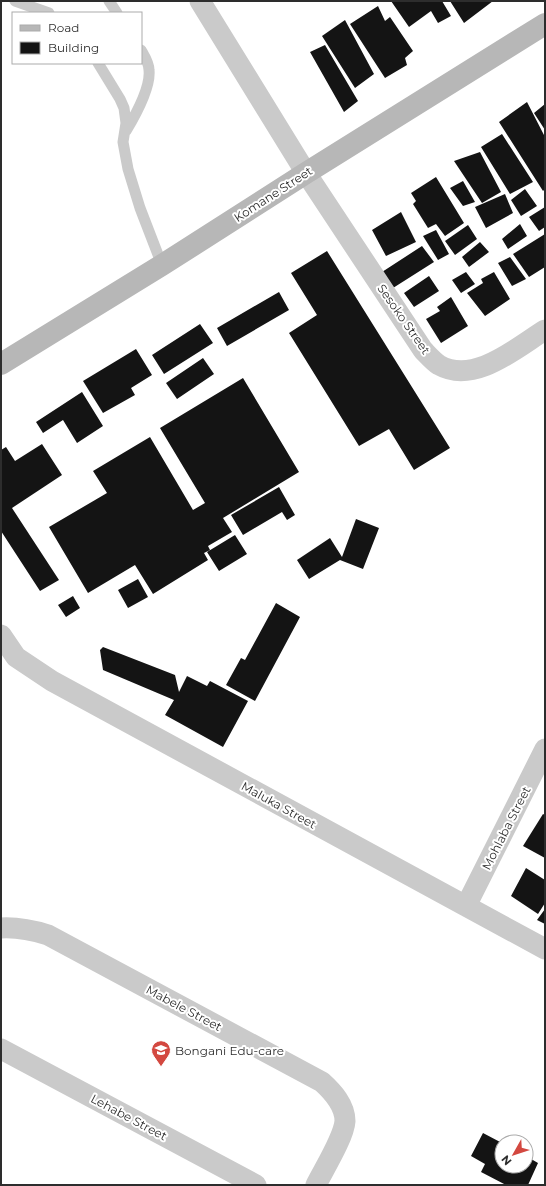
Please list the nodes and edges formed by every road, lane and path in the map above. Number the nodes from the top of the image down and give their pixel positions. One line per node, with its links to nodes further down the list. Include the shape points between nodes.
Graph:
1 (15, 1): 4 (lane)
2 (109, 1): 5 (lane)
3 (200, 1): 10 (street, Sesoko Street)
4 (46, 12)
5 (116, 12)
6 (545, 24): 10 (street, Komane Street)
7 (142, 52): 9 (lane, via 150,71 147,86 134,118)
8 (99, 64): 9 (lane, via 124,108)
9 (125, 132): 11 (lane, via 123,142 128,169)
10 (306, 173): 11 (street, Komane Street); 12 (street, Sesoko Street, via 423,350 438,364 454,370 489,366)
11 (162, 265): 13 (street, Komane Street)
12 (545, 330)
13 (1, 364)
14 (1, 635): 15 (street)
15 (8, 661): 17 (street, Maluka Street, via 52,681)
16 (545, 749): 17 (street, Mohlaba Street)
17 (466, 906): 19 (street, Maluka Street)
18 (1, 928): 22 (street, Mabele Street, via 29,929 48,935 322,1082 341,1104 345,1120 341,1135)
19 (545, 949)
20 (1, 1049): 21 (street, Lehabe Street)
21 (256, 1185)
22 (316, 1185)

